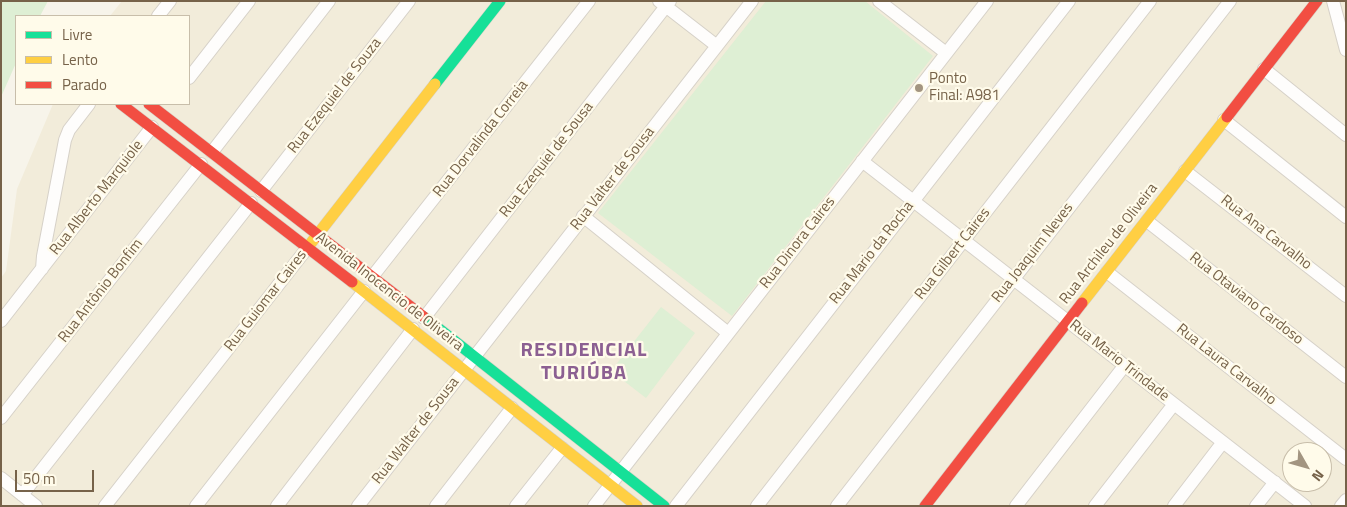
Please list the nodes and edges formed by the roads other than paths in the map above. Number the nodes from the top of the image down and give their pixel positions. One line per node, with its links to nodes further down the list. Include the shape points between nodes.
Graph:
1 (170, 1): 16 (street)
2 (249, 1): 21 (street)
3 (329, 1): 29 (street)
4 (409, 1): 33 (street, Rua Ezequiel de Souza)
5 (500, 1): 39 (street, Rua Guiomar Caires)
6 (589, 1): 44 (street, Rua Dorvalinda Correia)
7 (752, 1): 17 (street, Rua Valter de Sousa)
8 (879, 1): 19 (street)
9 (986, 1): 19 (street, Rua Dinora Caires)
10 (1069, 1): 34 (street, Rua Mario da Rocha)
11 (1150, 1): 40 (street, Rua Gilbert Caires)
12 (1230, 1): 45 (street, Rua Joaquim Neves)
13 (1333, 1): 18 (street)
14 (665, 3): 17 (street); 48 (street, Rua Ezequiel de Sousa)
15 (1310, 4): 20 (street, Rua Archileu de Oliveira)
16 (159, 15)
17 (717, 46): 36 (street, Rua Valter de Sousa)
18 (1346, 50)
19 (946, 53): 30 (street, Rua Dinora Caires)
20 (1264, 69): 26 (street, Rua Archileu de Oliveira); 28 (street)
21 (190, 77)
22 (88, 105): 42 (street, Rua Alberto Marquiole, via 65,140)
23 (122, 105): 27 (street, Avenida Inocencio de Oliveira)
24 (151, 105): 25 (street, Avenida Inocencio de Oliveira)
25 (165, 109): 29 (street, Avenida Inocencio de Oliveira)
26 (1224, 120): 32 (street, Rua Archileu de Oliveira); 37 (street)
27 (152, 127): 31 (street, Avenida Inocencio de Oliveira); 42 (street, Rua Alberto Marquiole)
28 (1346, 135)
29 (212, 152): 33 (street, Avenida Inocencio de Oliveira)
30 (862, 161): 34 (street, Rua Mario Trindade); 52 (street, Rua Dinora Caires)
31 (201, 164): 35 (street, Avenida Inocencio de Oliveira); 59 (street, Rua Antônio Bonfim)
32 (1185, 170): 38 (street, Rua Archileu de Oliveira); 47 (street, Rua Ana Carvalho)
33 (261, 191): 39 (street, Avenida Inocencio de Oliveira)
34 (913, 200): 40 (street, Rua Mario Trindade); 79 (street, Rua Mario da Rocha)
35 (251, 203): 41 (street, Avenida Inocencio de Oliveira); 67 (street)
36 (584, 216): 52 (street); 53 (street, Rua Valter de Sousa)
37 (1346, 217)
38 (1147, 221): 43 (street, Rua Archileu de Oliveira); 56 (street, Rua Otaviano Cardoso)
39 (318, 234): 41 (street, Rua Guiomar Caires); 44 (street, Avenida Inocencio de Oliveira)
40 (964, 240): 45 (street, Rua Mario Trindade); 80 (street, Rua Gilbert Caires)
41 (308, 247): 46 (street, Avenida Inocencio de Oliveira); 70 (street, Rua Guiomar Caires)
42 (42, 269): 50 (street, Rua Alberto Marquiole)
43 (1107, 272): 49 (street, Rua Archileu de Oliveira); 62 (street, Rua Laura Carvalho)
44 (372, 277): 48 (street, Avenida Inocencio de Oliveira)
45 (1014, 278): 49 (street, Rua Mario Trindade); 81 (street, Rua Joaquim Neves)
46 (364, 291): 51 (street, Avenida Inocencio de Oliveira); 71 (street)
47 (1346, 296)
48 (424, 318): 53 (street, Avenida Inocencio de Oliveira)
49 (1068, 321): 54 (street, Rua Mario Trindade); 82 (street, Rua Archileu de Oliveira)
50 (1, 322)
51 (413, 329): 55 (street, Avenida Inocencio de Oliveira); 72 (street)
52 (728, 333): 63 (street, Rua Dinora Caires)
53 (474, 356): 55 (street, Rua Walter de Sousa); 63 (street, Avenida Inocencio de Oliveira)
54 (1125, 365): 57 (street, Rua Mario Trindade); 83 (street)
55 (464, 369): 58 (street, Avenida Inocencio de Oliveira); 73 (street, Rua Walter de Sousa)
56 (1346, 377)
57 (1174, 404): 60 (street, Rua Mario Trindade); 84 (street)
58 (512, 408): 61 (street, Avenida Inocencio de Oliveira); 74 (street)
59 (1, 418)
60 (1223, 442): 65 (street, Rua Mario Trindade); 85 (street)
61 (562, 448): 66 (street, Avenida Inocencio de Oliveira); 75 (street)
62 (1346, 459)
63 (620, 472): 66 (street, Rua Dinora Caires); 78 (street, Avenida Inocencio de Oliveira)
64 (1, 478): 67 (street)
65 (1275, 482): 86 (street); 87 (street, Rua Mario Trindade)
66 (610, 485): 76 (street, Rua Dinora Caires); 77 (street, Avenida Inocencio de Oliveira)
67 (22, 495): 69 (street)
68 (1346, 500): 88 (street)
69 (36, 506)
70 (105, 506)
71 (196, 506)
72 (276, 506)
73 (358, 506)
74 (436, 506)
75 (516, 506)
76 (594, 506)
77 (637, 506)
78 (664, 506)
79 (676, 506)
80 (757, 506)
81 (837, 506)
82 (926, 506)
83 (1016, 506)
84 (1095, 506)
85 (1174, 506)
86 (1256, 506)
87 (1306, 506)
88 (1341, 506)

